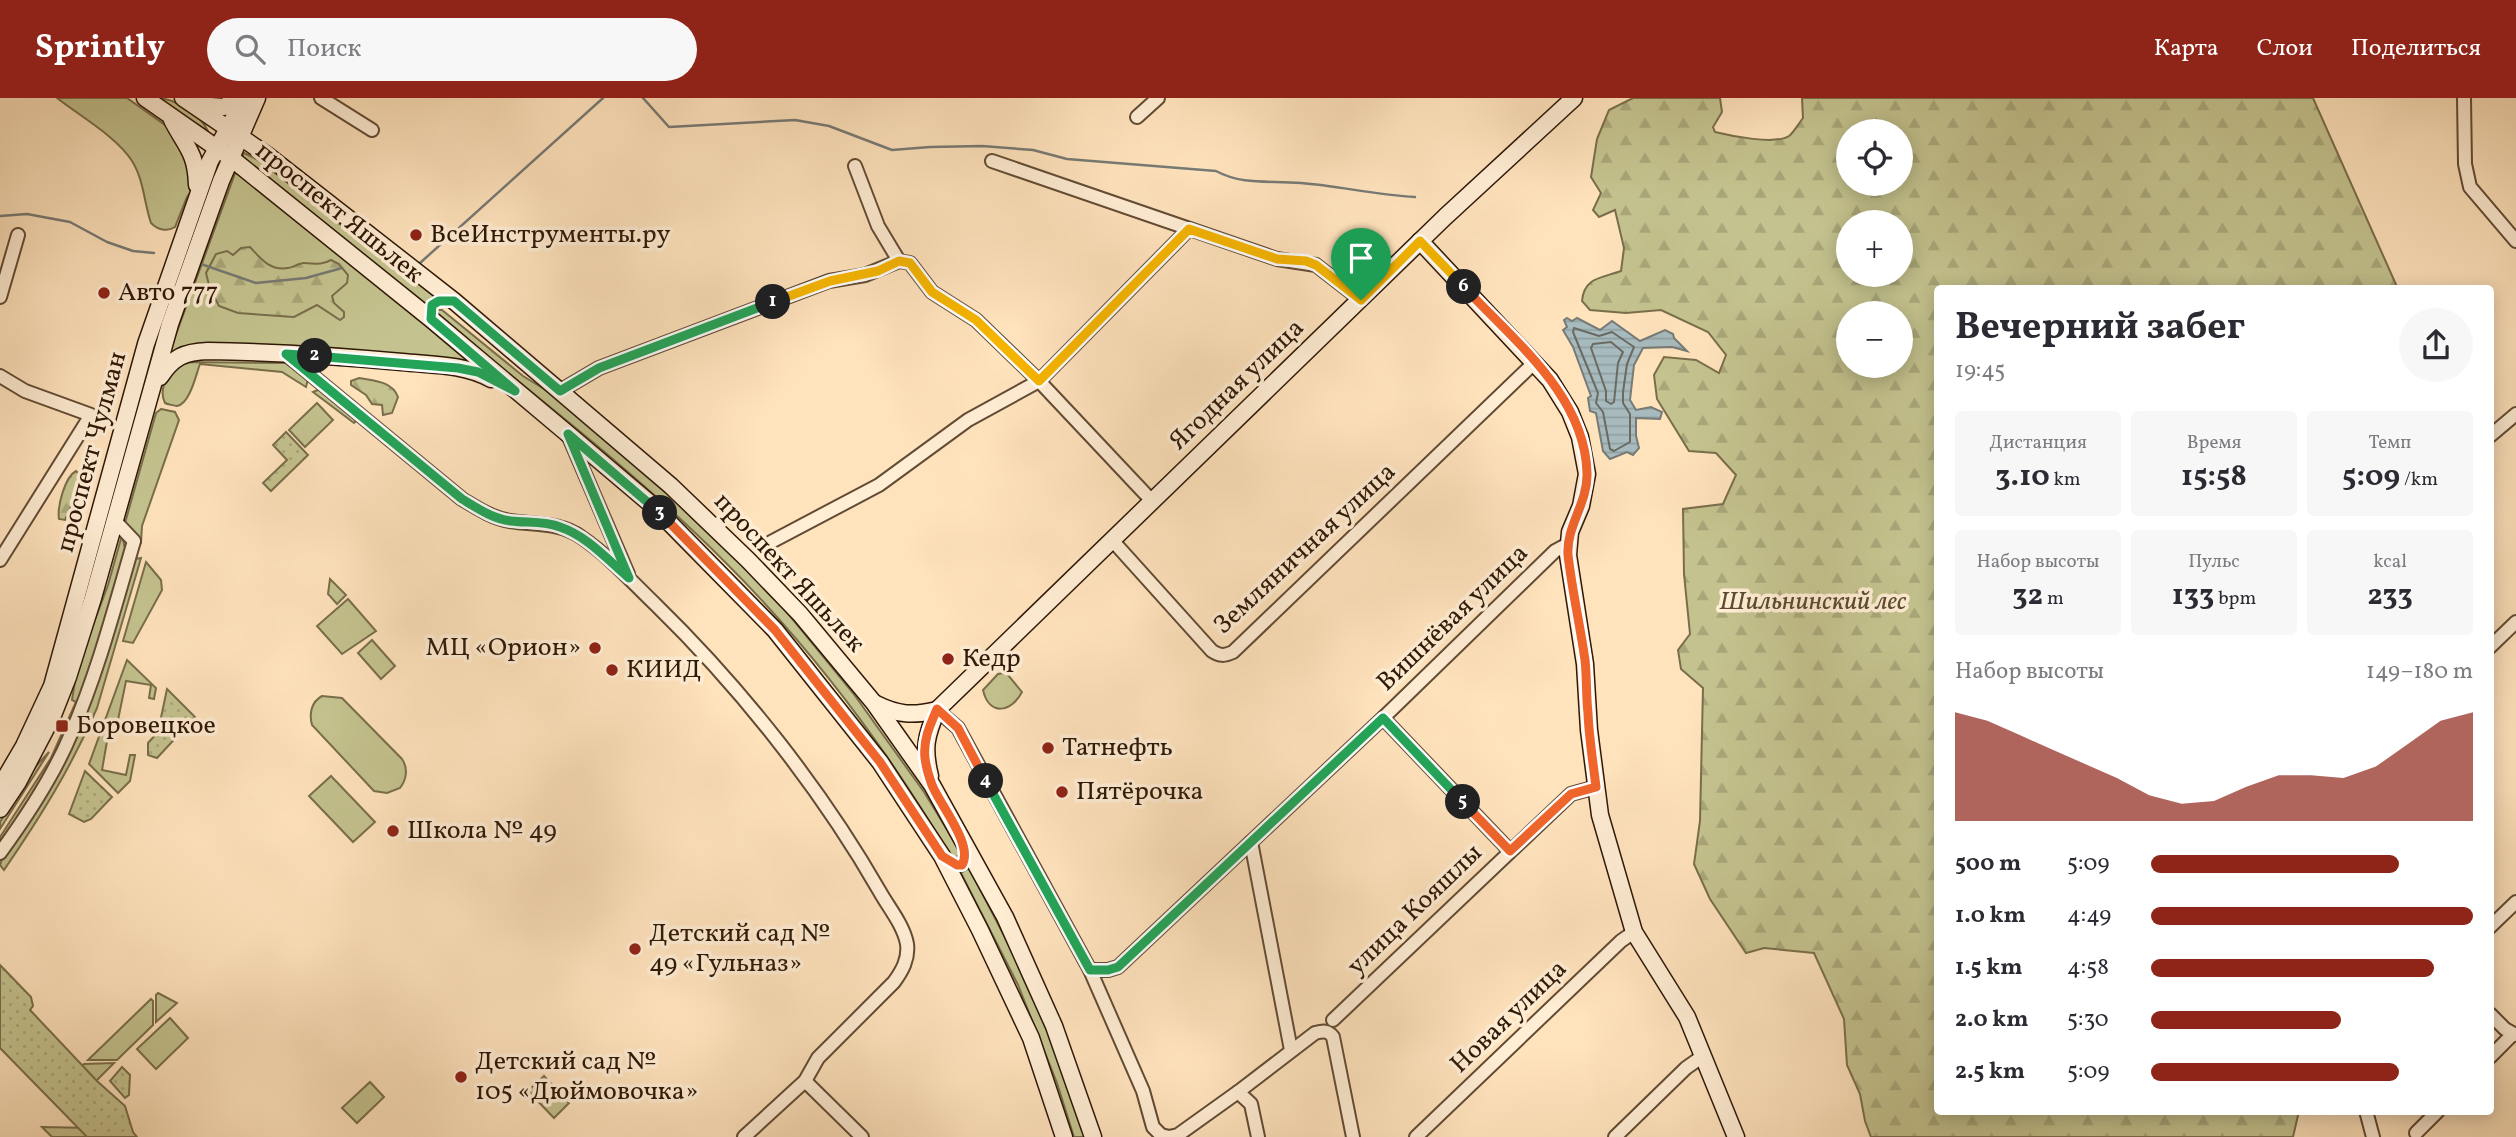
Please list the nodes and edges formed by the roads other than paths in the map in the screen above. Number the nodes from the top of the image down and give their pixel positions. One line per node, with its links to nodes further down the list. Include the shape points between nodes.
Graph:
1 (145, 98): 9 (main road, проспект Яшьлек)
2 (243, 98): 8 (main road, via 224,107); 12 (main road)
3 (257, 98): 12 (main road); 14 (main road, via 255,126)
4 (321, 98): 11 (street)
5 (1158, 98): 10 (street)
6 (1574, 98): 21 (main road, Ягодная улица)
7 (2464, 98): 22 (street, via 2470,187)
8 (189, 101): 12 (main road, проспект Яшьлек)
9 (169, 115): 13 (main road, проспект Яшьлек); 18 (main road, via 194,158)
10 (1137, 117)
11 (372, 130)
12 (235, 133): 13 (main road, проспект Чулман); 14 (main road, проспект Яшьлек); 15 (main road, проспект Чулман)
13 (217, 147): 15 (main road, проспект Яшьлек); 18 (main road, проспект Чулман)
14 (267, 155): 26 (main road, проспект Яшьлек)
15 (231, 158): 27 (main road, проспект Яшьлек); 32 (main road, проспект Чулман, via 187,275)
16 (992, 160): 19 (street)
17 (855, 166): 23 (street, via 878,226)
18 (197, 195): 51 (main road, проспект Чулман, via 146,344 52,686)
19 (1189, 229): 25 (street, via 1277,259 1316,265); 31 (street)
20 (18, 235): 24 (street)
21 (1420, 241): 25 (main road, Ягодная улица); 29 (main road)
22 (2516, 241)
23 (899, 261): 31 (street, via 910,263 932,292 976,320); 34 (street, via 865,275 830,281 599,368)
24 (0, 297)
25 (1361, 300): 38 (main road, Ягодная улица)
26 (454, 301): 27 (main road, via 432,305); 34 (main road, проспект Яшьлек)
27 (431, 319): 33 (main road, проспект Яшьлек)
28 (286, 354): 32 (main road, проспект Чулман, via 187,352 168,364); 33 (main road, проспект Чулман, via 458,368 478,372); 44 (street, via 462,499 508,521 571,531)
29 (1535, 362): 40 (street, Земляничная улица, via 1226,655 1212,651); 42 (main road, via 1570,412 1584,456 1584,495)
30 (0, 376): 43 (street, via 25,391 90,415)
31 (1039, 381): 38 (street); 41 (street, via 968,420 879,485)
32 (151, 391): 39 (main road, проспект Чулман)
33 (515, 391): 37 (main road, проспект Яшьлек)
34 (560, 391): 47 (main road, проспект Яшьлек, via 671,486 748,560)
35 (2516, 414): 36 (street)
36 (2494, 433)
37 (568, 434): 44 (street); 58 (main road, проспект Яшьлек, via 652,505 775,630 880,762)
38 (1152, 501): 40 (main road, Ягодная улица)
39 (115, 521): 53 (main road, проспект Чулман, via 53,715); 57 (street, via 134,541 95,673 53,772)
40 (1112, 540): 48 (main road, Ягодная улица)
41 (771, 542)
42 (1568, 544): 49 (street, Вишнёвая улица, via 1555,551); 52 (main road, via 1586,664)
43 (0, 561)
44 (629, 578): 69 (street, via 764,724 836,820 907,943 902,972 818,1058)
45 (2516, 622): 46 (street)
46 (2494, 643)
47 (874, 703): 48 (main road, via 906,715); 50 (main road, проспект Яшьлек)
48 (937, 709): 50 (main road, via 926,735 925,757); 62 (street, via 958,728)
49 (1383, 718): 54 (street, Вишнёвая улица); 56 (street)
50 (932, 785): 55 (main road, проспект Яшьлек)
51 (0, 787)
52 (1596, 787): 56 (street, улица Кояшлы, via 1571,794); 61 (main road)
53 (0, 809)
54 (1251, 842): 62 (street, Вишнёвая улица, via 1118,967); 66 (street)
55 (965, 846): 58 (main road, via 962,865); 77 (main road, проспект Яшьлек, via 1005,918 1054,1026)
56 (1510, 851): 64 (street, улица Кояшлы)
57 (0, 853)
58 (942, 856): 76 (main road, проспект Яшьлек, via 1031,1038)
59 (2516, 902): 60 (street)
60 (2494, 923)
61 (1634, 932): 68 (main road, via 1683,1010); 80 (street, Новая улица)
62 (1090, 970): 70 (street, via 1143,1091 1153,1127 1161,1135 1178,1135)
63 (2494, 1018): 65 (street)
64 (1333, 1020)
65 (2514, 1035): 67 (street)
66 (1291, 1050): 70 (street); 79 (street, via 1315,1032 1330,1032)
67 (2494, 1053)
68 (1703, 1056): 81 (street); 82 (main road)
69 (805, 1081): 74 (street); 75 (street)
70 (1238, 1092): 78 (street, via 1251,1104)
71 (2368, 1115): 83 (street)
72 (2434, 1115): 73 (street)
73 (2416, 1133)
74 (744, 1137)
75 (862, 1137)
76 (1064, 1137)
77 (1093, 1137)
78 (1258, 1137)
79 (1353, 1137)
80 (1416, 1137)
81 (1615, 1137)
82 (1736, 1137)
83 (2373, 1137)

